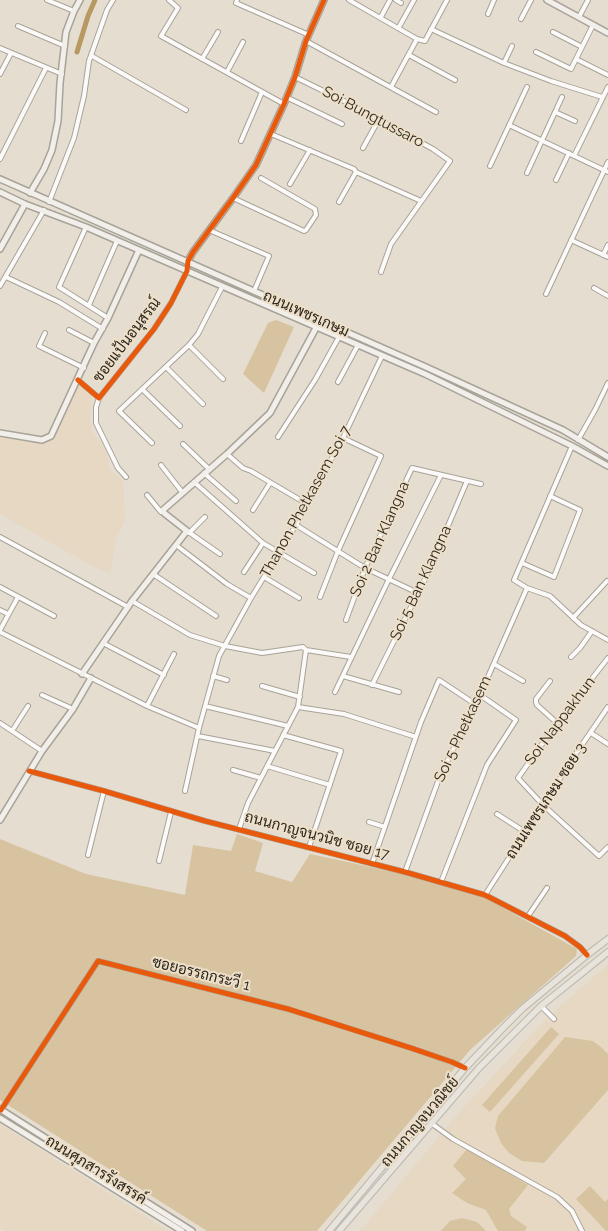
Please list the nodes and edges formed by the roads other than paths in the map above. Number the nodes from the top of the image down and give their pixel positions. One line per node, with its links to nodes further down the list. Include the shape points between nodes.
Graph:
1 (47, 0): 17 (street)
2 (80, 0): 17 (street)
3 (113, 0): 39 (street, via 98,32)
4 (169, 0): 40 (street, via 178,8 160,36)
5 (237, 0): 29 (street, via 236,3)
6 (324, 0): 29 (street)
7 (351, 0): 19 (street)
8 (390, 0): 19 (street)
9 (396, 0): 16 (street)
10 (414, 0): 24 (street)
11 (447, 0): 25 (street)
12 (494, 0): 18 (street)
13 (531, 0): 21 (street)
14 (547, 0): 20 (street)
15 (588, 0): 20 (street)
16 (401, 4)
17 (74, 11): 32 (street, via 66,32)
18 (488, 14)
19 (381, 17): 24 (street)
20 (579, 17): 22 (street)
21 (521, 20)
22 (593, 25): 28 (street); 34 (street)
23 (18, 26): 32 (street)
24 (399, 27): 30 (street)
25 (431, 29): 30 (street, via 425,41); 42 (street)
26 (218, 32): 40 (street)
27 (553, 32): 34 (street)
28 (608, 32)
29 (308, 38): 48 (street); 50 (street)
30 (417, 38): 38 (street)
31 (243, 42): 44 (street)
32 (65, 46): 46 (street)
33 (512, 46): 42 (street)
34 (582, 47): 41 (street)
35 (0, 48): 37 (street)
36 (536, 52): 41 (street, via 571,69)
37 (11, 53): 43 (street); 45 (street)
38 (409, 55): 49 (street); 50 (street)
39 (92, 56): 58 (street); 86 (street, via 74,138)
40 (202, 59): 44 (street)
41 (576, 59): 47 (street)
42 (504, 63): 54 (street, via 551,82)
43 (46, 68): 46 (street); 72 (street)
44 (227, 72): 53 (street)
45 (0, 74)
46 (62, 74): 83 (street, via 52,150)
47 (608, 75)
48 (295, 77): 55 (street); 61 (street, Soi Bungtussaro)
49 (455, 80)
50 (391, 87): 59 (street)
51 (527, 87): 64 (street)
52 (608, 87): 54 (street)
53 (262, 92): 57 (street); 67 (street)
54 (604, 95): 71 (street)
55 (286, 97): 57 (street); 63 (street)
56 (562, 97): 60 (street)
57 (284, 104): 65 (street)
58 (186, 110)
59 (436, 112)
60 (555, 112): 62 (street); 66 (street)
61 (379, 120): 68 (street); 85 (street, Soi Bungtussaro, via 450,161)
62 (575, 121)
63 (342, 124)
64 (509, 125): 66 (street); 74 (street)
65 (271, 134): 69 (street); 84 (street, via 256,165)
66 (542, 140): 70 (street); 77 (street)
67 (240, 141)
68 (363, 148)
69 (310, 150): 76 (street); 81 (street)
70 (568, 153): 71 (street); 80 (street)
71 (574, 156): 75 (street)
72 (0, 160)
73 (608, 162): 75 (street)
74 (490, 166)
75 (606, 171): 92 (street)
76 (356, 172): 85 (street); 87 (street)
77 (527, 173)
78 (261, 178): 84 (street, via 315,209 316,215 306,230)
79 (0, 179): 83 (street, ถนนเพชรเกษม)
80 (556, 180)
81 (290, 184)
82 (0, 192): 88 (street, ถนนเพชรเกษม)
83 (30, 194): 86 (street, ถนนเพชรเกษม)
84 (233, 198): 91 (street)
85 (421, 201): 101 (street, via 391,244)
86 (49, 202): 99 (street, ถนนเพชรเกษม)
87 (339, 202)
88 (25, 204): 89 (street, ถนนเพชรเกษม); 95 (street)
89 (44, 210): 90 (street, ถนนเพชรเกษม); 102 (street)
90 (86, 227): 93 (street, ถนนเพชรเกษม); 109 (street, via 59,287)
91 (209, 230): 99 (street); 106 (street, via 269,256)
92 (571, 240): 97 (street); 107 (street)
93 (117, 241): 96 (street, ถนนเพชรเกษม); 109 (street)
94 (608, 245): 97 (street)
95 (0, 249)
96 (139, 250): 100 (street, ถนนเพชรเกษม); 110 (street)
97 (603, 255): 98 (street)
98 (608, 257)
99 (188, 262): 100 (street); 106 (street, ถนนเพชรเกษม)
100 (186, 271): 104 (street, ถนนเพชรเกษม); 129 (street, ซอยแป้นอนุสรณ์, via 154,329)
101 (381, 272)
102 (6, 277): 103 (street); 112 (street, via 59,302)
103 (0, 286)
104 (222, 287): 111 (street, ถนนเพชรเกษม); 117 (street)
105 (594, 288): 108 (street)
106 (254, 291): 122 (street, ถนนเพชรเกษม)
107 (546, 294)
108 (608, 296)
109 (89, 305): 110 (street)
110 (108, 318): 112 (street)
111 (316, 328): 115 (street, ถนนเพชรเกษม); 139 (street, via 270,412)
112 (103, 329): 116 (street)
113 (69, 330): 116 (street)
114 (45, 333): 121 (street, via 38,346)
115 (339, 337): 118 (street, ถนนเพชรเกษม); 133 (street)
116 (94, 344): 121 (street)
117 (189, 345): 120 (street); 124 (street)
118 (358, 345): 119 (street, ถนนเพชรเกษม); 126 (street)
119 (382, 356): 123 (street, ถนนเพชรเกษม); 134 (street, Thanon Phetkasem Soi 7)
120 (166, 367): 128 (street); 130 (street)
121 (84, 368): 125 (street)
122 (428, 368): 123 (street); 135 (street, ถนนเพชรเกษม, via 563,430)
123 (425, 374): 138 (street, ถนนเพชรเกษม)
124 (223, 379)
125 (78, 380): 129 (street, ซอยแป้นอนุสรณ์); 132 (street, via 51,436 42,440)
126 (338, 382)
127 (608, 382): 135 (street)
128 (142, 390): 131 (street); 136 (street, via 119,411)
129 (99, 398): 145 (street, via 96,423 118,468)
130 (203, 404)
131 (180, 426)
132 (0, 433)
133 (278, 437)
134 (343, 438): 154 (street, Thanon Phetkasem Soi 7); 163 (street, via 381,456)
135 (578, 440): 140 (street, ถนนเพชรเกษม)
136 (152, 443)
137 (183, 444): 143 (street)
138 (572, 446): 142 (street, ถนนเพชรเกษม); 152 (street)
139 (227, 454): 143 (street); 148 (street, via 243,468)
140 (608, 457)
141 (161, 465): 150 (street)
142 (608, 466)
143 (206, 471): 147 (street); 153 (street)
144 (440, 475): 146 (street, Soi 2 Ban Klangna); 167 (street, Soi 2 Ban Klangna, via 412,468); 172 (street)
145 (126, 477)
146 (467, 481): 149 (street, Soi 2 Ban Klangna); 176 (street, Soi 5 Ban Klangna)
147 (194, 482): 150 (street); 161 (street)
148 (270, 483): 154 (street); 155 (street)
149 (480, 484)
150 (182, 492): 156 (street)
151 (147, 495): 156 (street)
152 (550, 496): 166 (street); 166 (street, via 580,510 554,577)
153 (236, 501)
154 (307, 504): 158 (street, Thanon Phetkasem Soi 7)
155 (253, 510)
156 (161, 512): 159 (street)
157 (205, 517): 159 (street)
158 (296, 525): 163 (street); 165 (street, Thanon Phetkasem Soi 7)
159 (188, 532): 162 (street); 164 (street)
160 (0, 537): 182 (street)
161 (263, 543): 165 (street); 168 (street)
162 (176, 545): 169 (street); 179 (street)
163 (338, 551): 167 (street); 178 (street)
164 (220, 554)
165 (278, 554): 170 (street); 171 (street, Thanon Phetkasem Soi 7)
166 (522, 563): 175 (street, via 514,580)
167 (365, 568): 172 (street); 188 (street, Soi 2 Ban Klangna)
168 (244, 572)
169 (153, 574): 181 (street); 186 (street)
170 (314, 574)
171 (264, 577): 179 (street, Thanon Phetkasem Soi 7); 180 (street)
172 (389, 579): 176 (street); 197 (street)
173 (607, 581): 187 (street)
174 (0, 587): 177 (street)
175 (527, 588): 187 (street, via 550,596); 199 (street, Soi 5 Phetkasem)
176 (418, 593): 208 (street, Soi 5 Ban Klangna)
177 (18, 597): 184 (street); 185 (street)
178 (320, 597)
179 (251, 598): 193 (street, Thanon Phetkasem Soi 7)
180 (299, 598)
181 (132, 601): 182 (street); 193 (street, via 184,631)
182 (128, 607): 192 (street)
183 (0, 610): 184 (street)
184 (8, 614): 189 (street)
185 (54, 616)
186 (216, 616)
187 (573, 618): 190 (street)
188 (346, 620)
189 (0, 631): 200 (street)
190 (592, 631): 191 (street); 196 (street)
191 (608, 640)
192 (103, 643): 200 (street); 201 (street)
193 (225, 646): 194 (street, via 262,653 303,647); 202 (street, Thanon Phetkasem Soi 7)
194 (306, 650): 197 (street); 214 (street)
195 (174, 654): 201 (street)
196 (571, 656)
197 (351, 657): 203 (street)
198 (608, 658): 223 (street, Soi Nappakhun)
199 (494, 664): 206 (street); 213 (street, Soi 5 Phetkasem)
200 (82, 674): 204 (street)
201 (164, 675): 217 (street)
202 (213, 676): 205 (street); 218 (street, Thanon Phetkasem Soi 7)
203 (342, 676): 208 (street); 210 (street)
204 (91, 678): 217 (street); 221 (street)
205 (227, 680)
206 (523, 681)
207 (550, 681): 223 (street, via 536,699 536,704)
208 (372, 684): 211 (street)
209 (262, 686): 214 (street)
210 (335, 692)
211 (399, 692)
212 (42, 695): 221 (street)
213 (480, 695): 215 (street, Soi 5 Phetkasem); 255 (street, via 516,720 487,765)
214 (300, 697): 219 (street)
215 (475, 704): 230 (street, via 439,680); 254 (street, Soi 5 Phetkasem, via 440,776)
216 (28, 706): 226 (street)
217 (147, 706): 225 (street)
218 (206, 706): 224 (street); 225 (street, Thanon Phetkasem Soi 7)
219 (298, 707): 224 (street); 230 (street, via 344,714)
220 (608, 707): 227 (street, ถนนเพชรเกษม ซอย 3)
221 (73, 708): 232 (street)
222 (0, 723): 226 (street)
223 (557, 723): 241 (street, Soi Nappakhun, via 518,778)
224 (288, 726): 228 (street)
225 (199, 728): 229 (street, Thanon Phetkasem Soi 7)
226 (12, 731): 232 (street)
227 (591, 734): 231 (street); 241 (street, ถนนเพชรเกษม ซอย 3)
228 (283, 735): 233 (street); 238 (street, via 341,751)
229 (198, 736): 233 (street); 240 (street, Thanon Phetkasem Soi 7)
230 (416, 737): 246 (street)
231 (608, 744)
232 (42, 751): 236 (street)
233 (275, 751): 234 (street)
234 (267, 766): 237 (street); 238 (street)
235 (233, 770): 237 (street)
236 (29, 771): 239 (street, ถนนกาญจนวนิช ซอย 17); 244 (street)
237 (261, 778): 247 (street)
238 (330, 785): 249 (street)
239 (104, 790): 242 (street, ถนนกาญจนวนิช ซอย 17); 251 (street)
240 (185, 791)
241 (543, 805): 248 (street, ถนนเพชรเกษม ซอย 3); 250 (street, via 599,856)
242 (171, 812): 247 (street, ถนนกาญจนวนิช ซอย 17); 252 (street)
243 (497, 814): 248 (street)
244 (0, 820)
245 (369, 822): 246 (street)
246 (385, 827): 253 (street)
247 (239, 829): 249 (street, ถนนกาญจนวนิช ซอย 17)
248 (525, 832): 257 (street, ถนนเพชรเกษม ซอย 3)
249 (309, 847): 253 (street, ถนนกาญจนวนิช ซอย 17)
250 (608, 847)
251 (88, 855)
252 (159, 861)
253 (372, 864): 254 (street, ถนนกาญจนวนิช ซอย 17)
254 (405, 872): 255 (street, ถนนกาญจนวนิช ซอย 17)
255 (441, 882): 257 (street, ถนนกาญจนวนิช ซอย 17)
256 (547, 888): 258 (street)
257 (485, 895): 258 (street, ถนนกาญจนวนิช ซอย 17)
258 (528, 916): 261 (street, ถนนกาญจนวนิช ซอย 17, via 574,942)
259 (608, 940): 261 (main road, ถนนกาญจนวณิชย์)
260 (608, 952): 262 (main road, ถนนกาญจนวณิชย์)
261 (587, 955): 264 (main road, ถนนกาญจนวณิชย์, via 522,1009)
262 (541, 1006): 263 (street); 268 (main road, ถนนกาญจนวณิชย์, via 479,1068)
263 (554, 1019)
264 (464, 1068): 265 (street, ซอยอรรถกระวี 1, via 288,1009 98,961); 267 (main road, ถนนกาญจนวณิชย์)
265 (0, 1109): 270 (street, ถนนศุภสารรังสรรค์)
266 (0, 1118): 269 (street, ถนนศุภสารรังสรรค์)
267 (424, 1118): 268 (main road); 271 (main road, ถนนกาญจนวณิชย์)
268 (431, 1123): 272 (main road, ถนนกาญจนวณิชย์); 273 (street, via 561,1200 572,1211)
269 (182, 1231)
270 (192, 1231)
271 (329, 1231)
272 (339, 1231)
273 (582, 1231)

